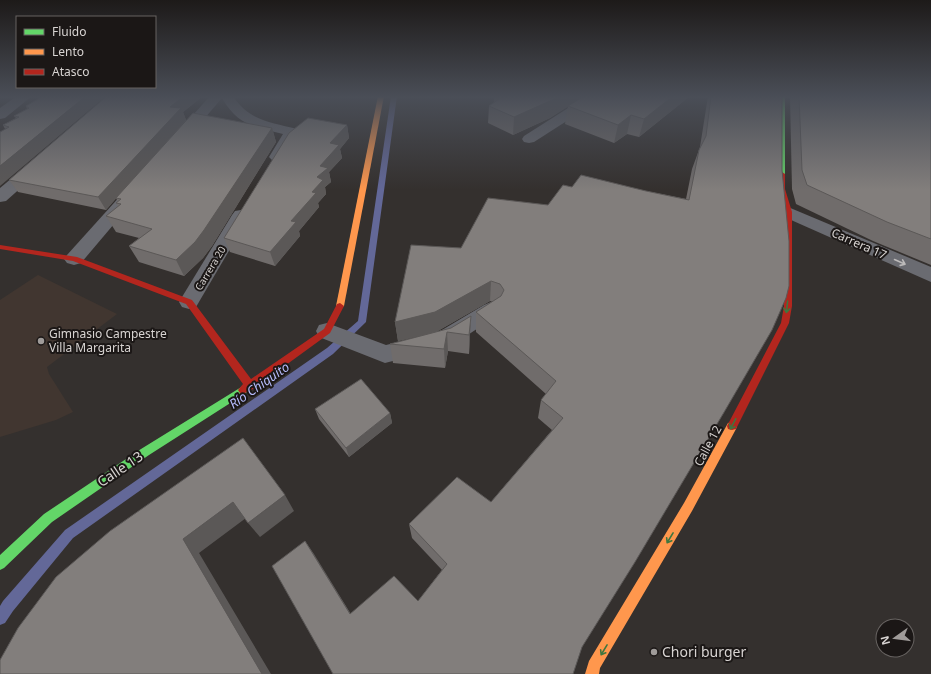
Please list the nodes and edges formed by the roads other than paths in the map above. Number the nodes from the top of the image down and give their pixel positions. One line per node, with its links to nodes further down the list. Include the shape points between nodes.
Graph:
1 (189, 127): 7 (street)
2 (275, 127): 9 (street, via 292,132)
3 (374, 127): 19 (street, via 341,303)
4 (546, 127): 6 (street)
5 (781, 127): 13 (street, Calle 12, via 782,182)
6 (528, 139)
7 (171, 148)
8 (47, 157): 11 (street)
9 (267, 173)
10 (136, 189): 15 (street)
11 (0, 197)
12 (251, 200): 17 (street, Carrera 20)
13 (788, 212): 16 (street, Carrera 17, one-way to 16); 22 (street, Calle 12, one-way to 22, via 788,306 785,323 688,507 594,666)
14 (0, 247): 15 (street)
15 (74, 260): 17 (street)
16 (931, 275)
17 (189, 302): 20 (street)
18 (491, 310): 19 (street, via 443,340 385,354)
19 (331, 333): 20 (street, Calle 13)
20 (250, 386): 21 (street, Calle 13, via 145,452 48,518)
21 (0, 564)
22 (592, 674)

